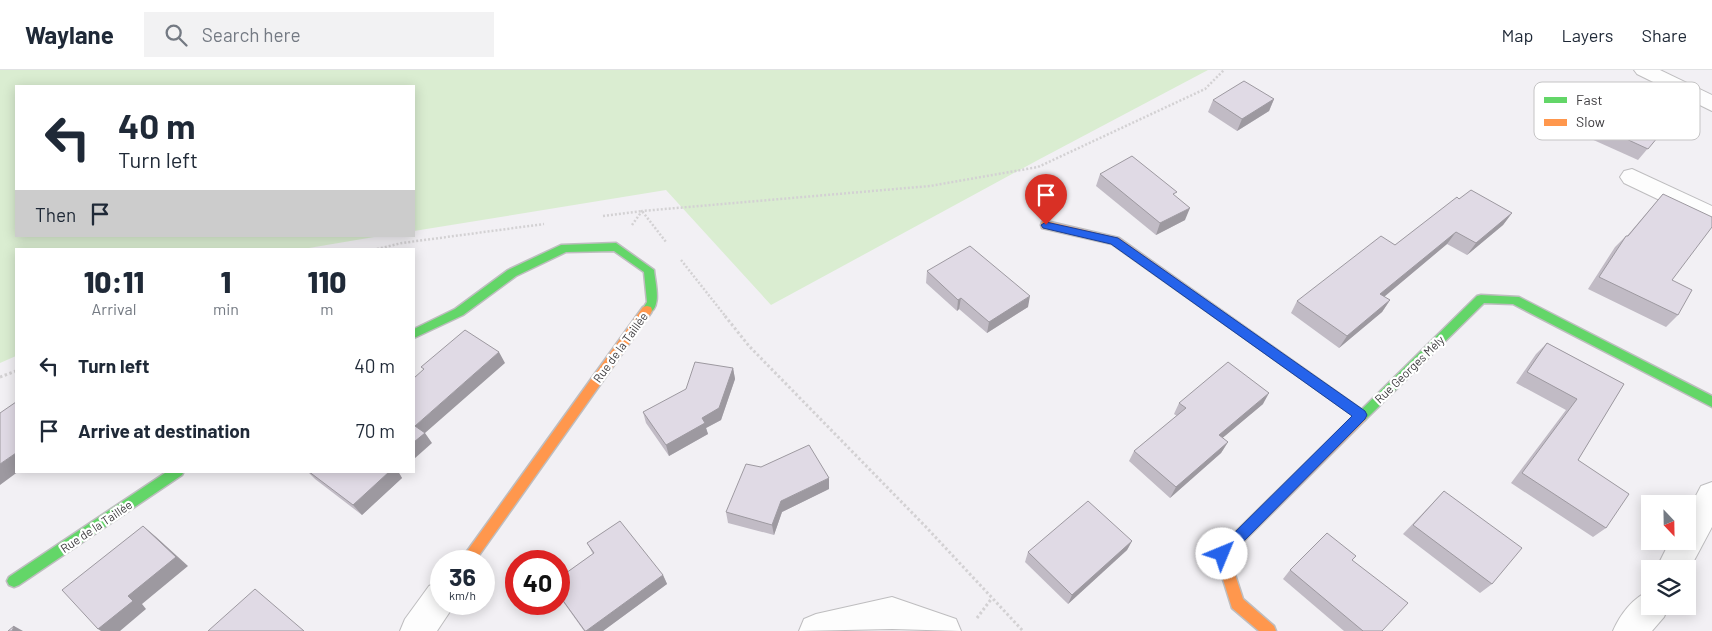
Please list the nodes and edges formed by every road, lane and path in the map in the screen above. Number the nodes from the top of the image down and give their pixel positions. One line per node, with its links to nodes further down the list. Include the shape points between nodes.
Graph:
1 (1224, 70): 7 (path, via 1205,89 1038,167 930,186)
2 (1644, 70): 3 (street)
3 (1668, 82)
4 (1700, 98): 5 (street)
5 (1712, 104)
6 (1632, 177): 8 (street)
7 (642, 211): 9 (path); 12 (path); 14 (path)
8 (1712, 216)
9 (594, 218)
10 (546, 224): 13 (path)
11 (1046, 225): 20 (street, via 1115,241)
12 (616, 246): 16 (street, via 565,248 512,273 459,312); 24 (street, Rue de la Taillée, via 649,270 652,303)
13 (381, 248)
14 (672, 248)
15 (678, 256): 26 (path, via 749,346)
16 (415, 334)
17 (15, 371): 18 (path)
18 (0, 377)
19 (1712, 402): 20 (street, Rue Georges Mély, via 1515,300 1480,299)
20 (1361, 415): 33 (street, Rue Georges Mély, via 1222,554 1237,603)
21 (175, 473): 25 (street, Rue de la Taillée)
22 (1712, 496): 23 (street)
23 (1696, 525)
24 (474, 550)
25 (14, 581)
26 (992, 598): 29 (path); 32 (path)
27 (430, 613): 30 (street)
28 (1644, 615): 34 (street)
29 (958, 628): 31 (street, via 892,612)
30 (417, 631)
31 (816, 631)
32 (1023, 631)
33 (1269, 631)
34 (1630, 631)

